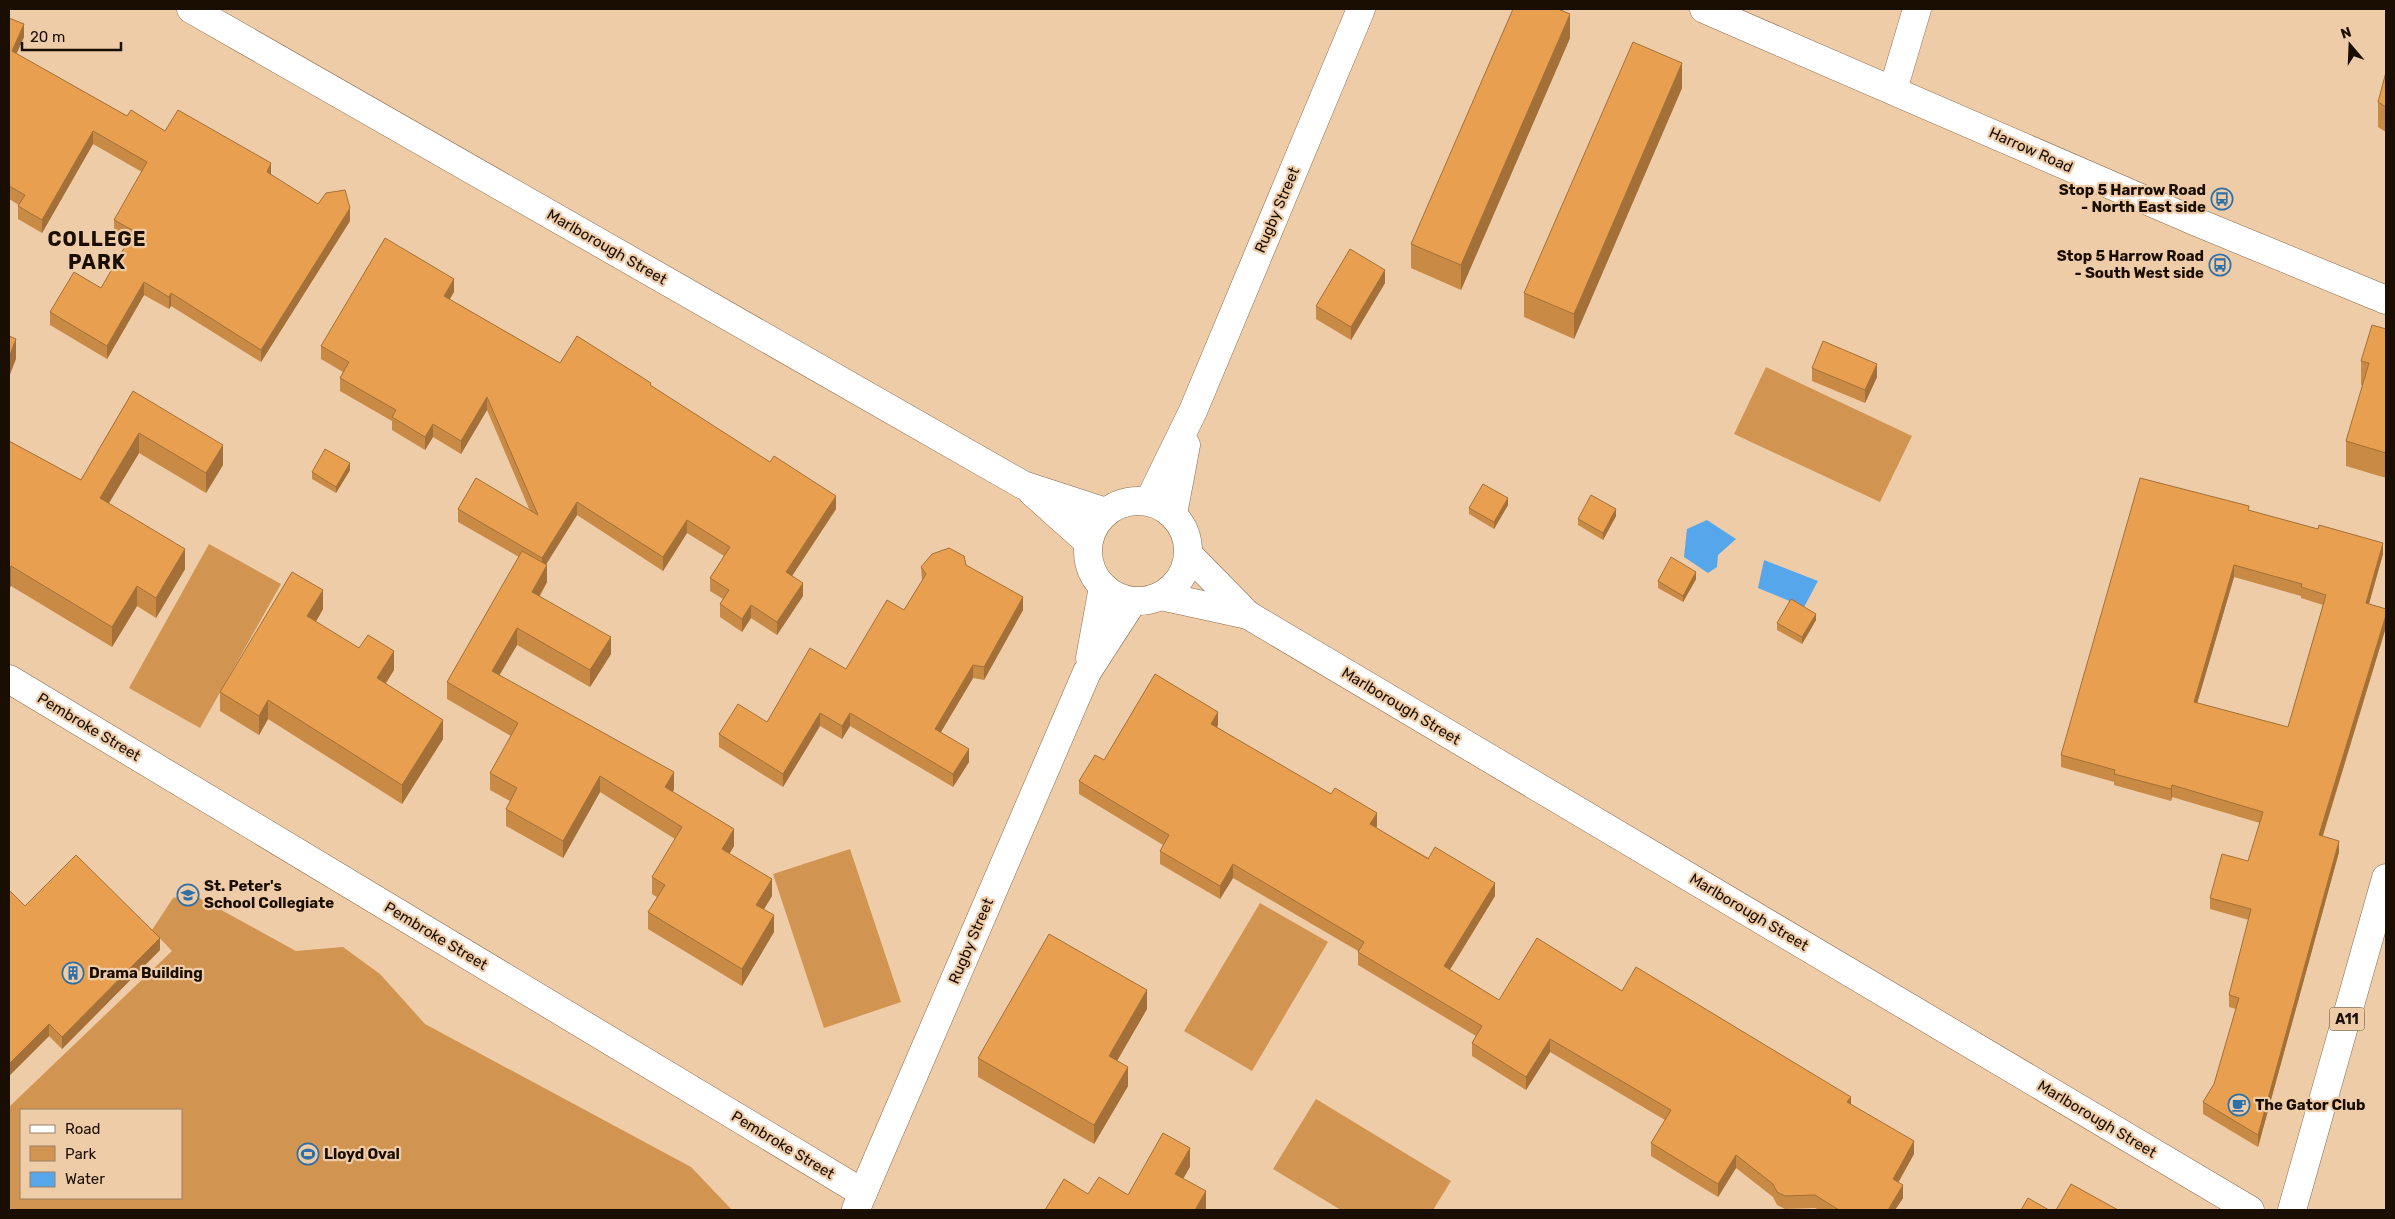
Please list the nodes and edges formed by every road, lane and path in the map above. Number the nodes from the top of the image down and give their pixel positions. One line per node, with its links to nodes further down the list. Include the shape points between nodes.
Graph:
1 (191, 9): 8 (street, Marlborough Street)
2 (1361, 9): 7 (street, Rugby Street)
3 (1704, 9): 5 (street, Harrow Road)
4 (1917, 9): 5 (street)
5 (1893, 90): 6 (street, Harrow Road, via 2194,221)
6 (2386, 300)
7 (1193, 411): 9 (street, Rugby Street); 11 (street, Rugby Street)
8 (1023, 484): 10 (street, Marlborough Street); 12 (street, Marlborough Street)
9 (1149, 501): 10 (street, via 1131,500); 11 (street)
10 (1106, 512): 12 (street, via 1095,524)
11 (1174, 514): 13 (street, via 1187,535)
12 (1088, 542): 14 (street, via 1088,559 1094,576)
13 (1189, 555): 15 (street, via 1175,586); 17 (street, Marlborough Street)
14 (1103, 587): 16 (street, via 1117,597); 18 (street, Rugby Street)
15 (1161, 596): 16 (street); 17 (street, Marlborough Street)
16 (1133, 601): 18 (street, Rugby Street)
17 (1248, 615): 22 (street, Marlborough Street)
18 (1087, 672): 21 (street, Rugby Street)
19 (9, 679): 21 (street, Pembroke Street)
20 (2386, 878): 23 (street, A11)
21 (859, 1202)
22 (2250, 1210)
23 (2292, 1210)

